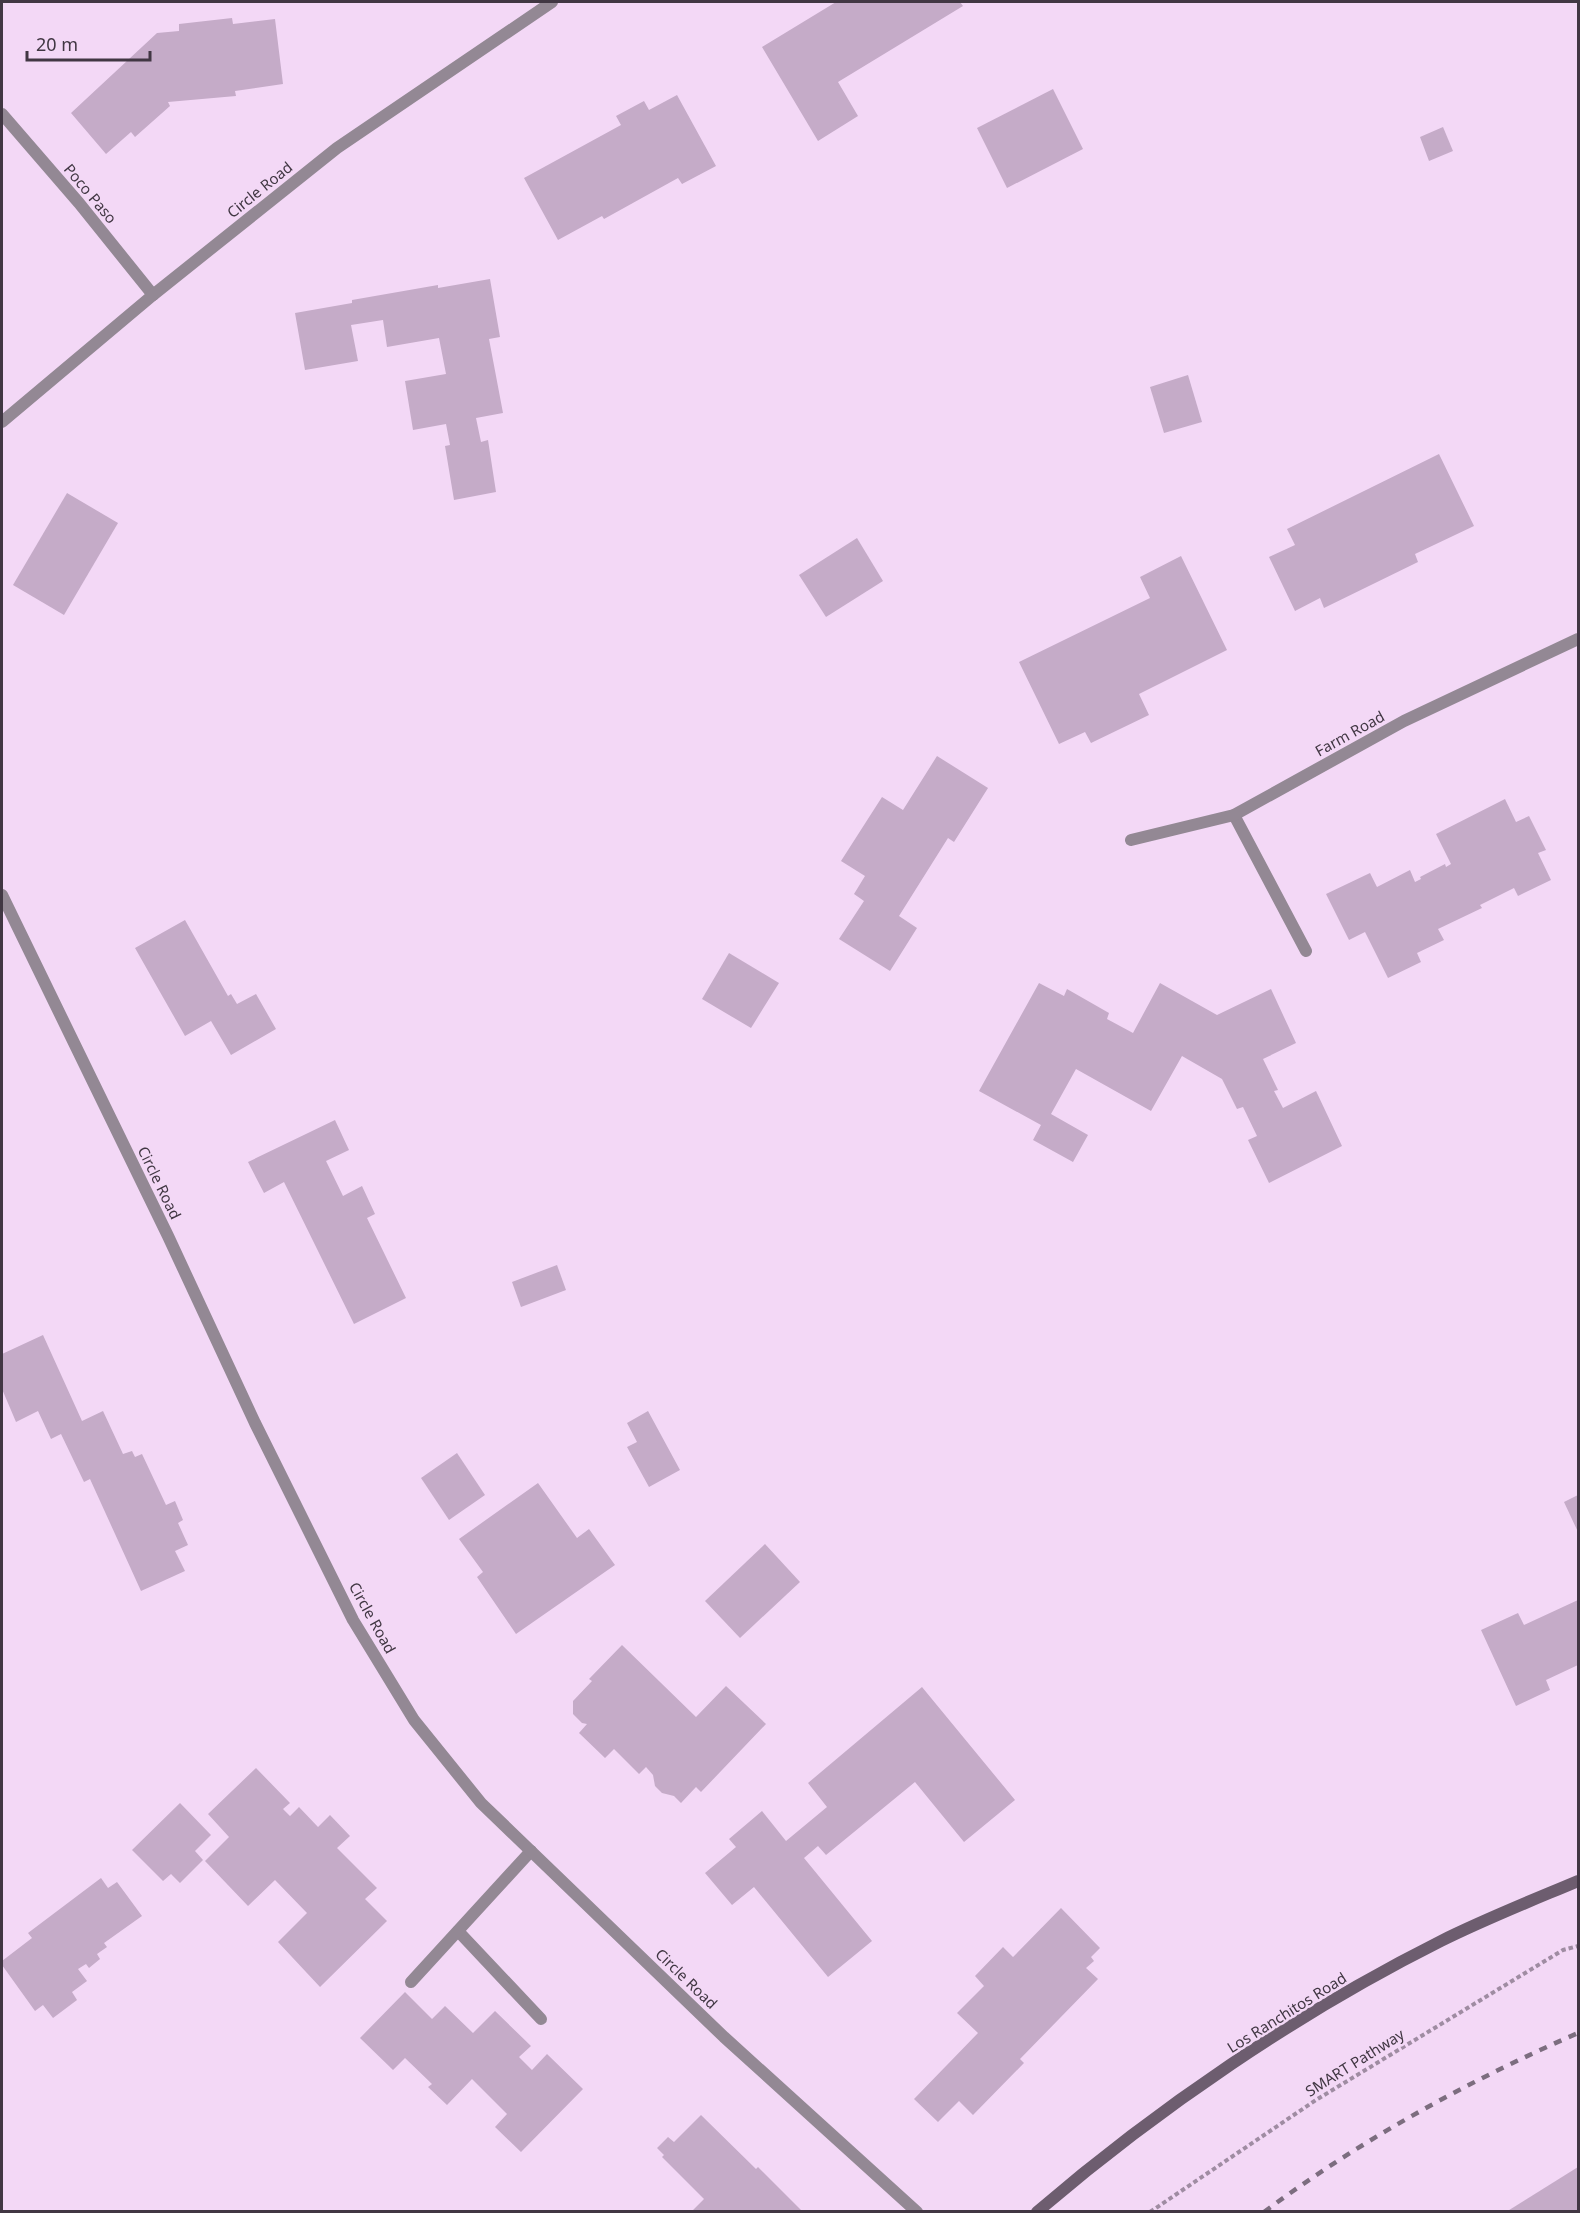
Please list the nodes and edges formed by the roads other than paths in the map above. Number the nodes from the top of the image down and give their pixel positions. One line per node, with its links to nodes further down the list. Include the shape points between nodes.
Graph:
1 (552, 2): 3 (street, Circle Road, via 337,148)
2 (2, 114): 3 (street, Poco Paso)
3 (153, 295): 4 (street, Circle Road)
4 (2, 422)
5 (1578, 639): 6 (street, Farm Road, via 1404,721)
6 (1234, 815): 7 (street, Farm Road); 9 (street)
7 (1131, 840)
8 (2, 895): 10 (street, Circle Road, via 353,1620 414,1720 481,1803)
9 (1306, 951)
10 (531, 1851): 12 (street); 15 (street, Circle Road, via 724,2037)
11 (1578, 1881): 16 (main road, Los Ranchitos Road, via 1442,1941 1328,2003 1196,2088)
12 (458, 1932): 13 (street); 14 (street)
13 (411, 1983)
14 (541, 2019)
15 (917, 2211)
16 (1037, 2211)

